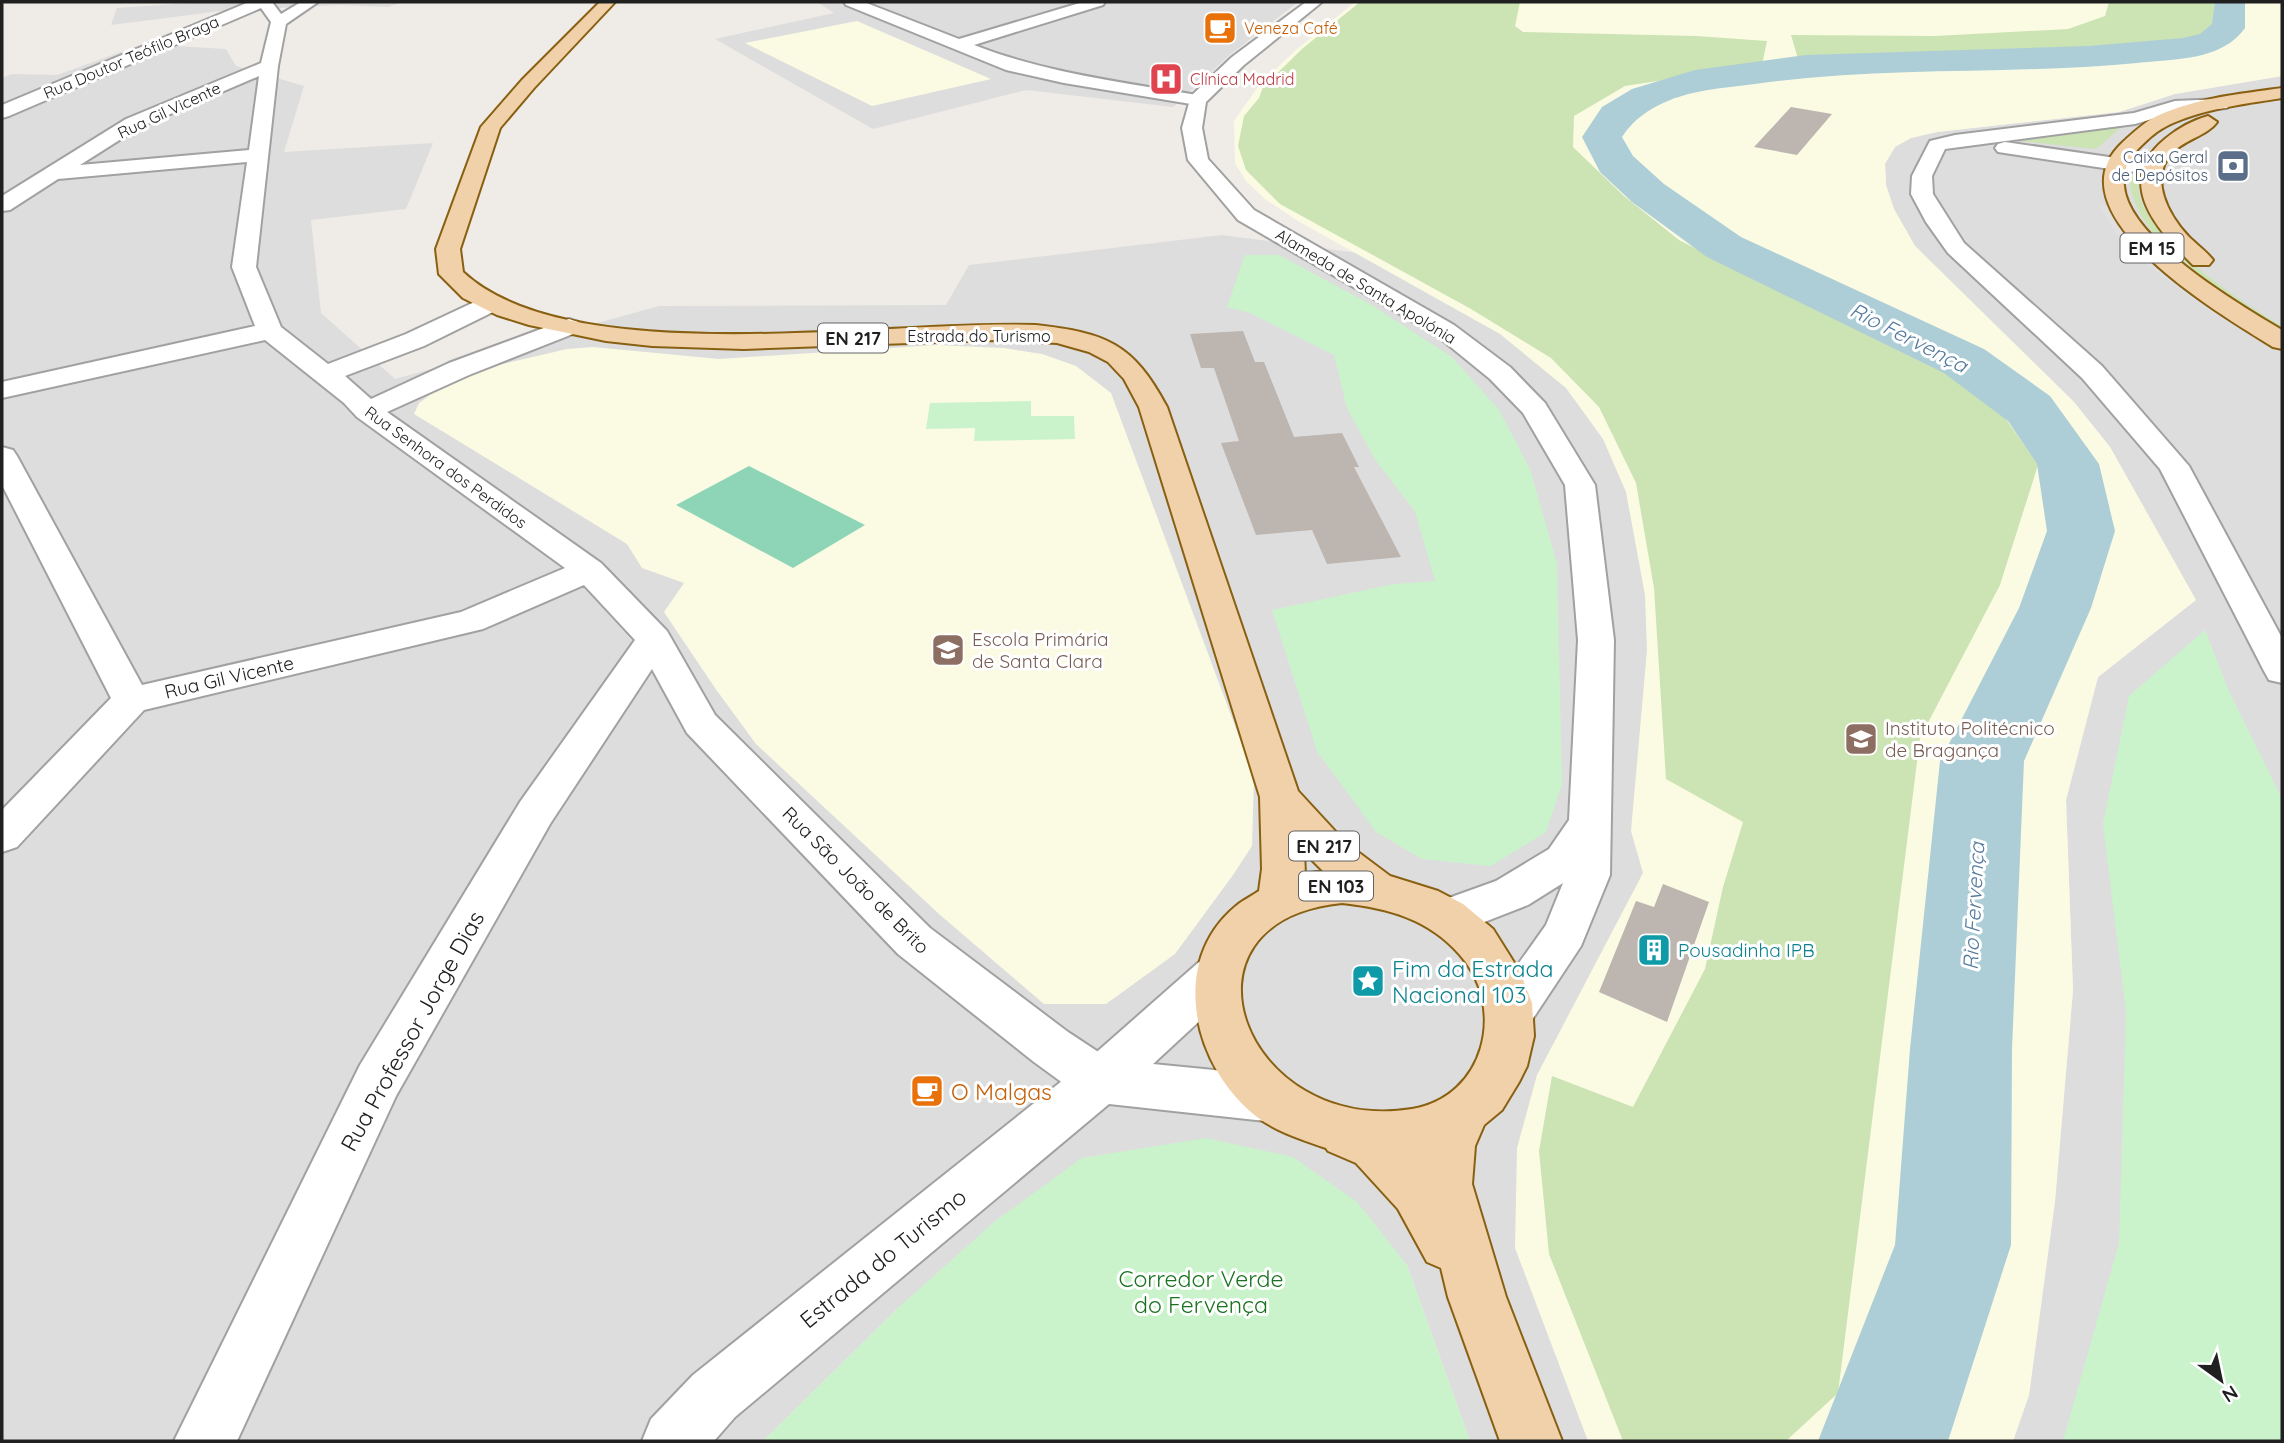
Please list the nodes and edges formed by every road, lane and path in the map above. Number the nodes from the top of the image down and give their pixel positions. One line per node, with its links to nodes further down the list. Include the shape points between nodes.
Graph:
1 (311, 2): 6 (street, Rua Doutor Teófilo Braga)
2 (608, 2): 23 (main road, Estrada do Turismo / EN 217, via 491,127 449,249 451,274 474,295)
3 (851, 2): 7 (street)
4 (1098, 2): 7 (street)
5 (1315, 2): 10 (street, via 1238,61)
6 (268, 8): 8 (street); 13 (street, Rua Doutor Teófilo Braga)
7 (958, 45): 10 (street, via 1012,66 1064,78)
8 (269, 66): 15 (street); 18 (street, Rua Gil Vicente, via 132,123)
9 (2282, 93): 11 (main road)
10 (1197, 100): 37 (street, Alameda de Santa Apolónia, via 1192,128 1198,160 1246,215 1445,330 1500,373 1535,409 1580,485 1596,640)
11 (2221, 104): 14 (street, via 1955,141 1937,145); 17 (main road, via 2149,128 2123,149)
12 (2282, 105): 16 (main road, via 2205,123 2171,142)
13 (2, 113)
14 (1933, 151): 17 (street, via 1981,146 2070,157); 34 (street, via 1922,176 1922,194 1937,222 1956,248 2092,372 2174,466)
15 (258, 155): 18 (street); 26 (street, via 244,267)
16 (2154, 162): 17 (street); 21 (main road, EM 15, via 2149,180 2154,204 2175,235)
17 (2113, 170): 27 (main road, EM 15, via 2118,209 2166,263)
18 (51, 174): 19 (street); 20 (street, Rua Gil Vicente)
19 (2, 180)
20 (2, 205)
21 (2215, 272)
22 (2242, 292): 24 (main road)
23 (492, 303): 25 (main road, Estrada do Turismo / EN 217); 28 (street, via 415,340)
24 (2282, 318)
25 (569, 327): 30 (street); 36 (main road, Estrada do Turismo / EN 217, via 702,341 1009,332 1060,335 1100,347 1134,369 1153,407)
26 (270, 331): 28 (street, Rua Senhora dos Perdidos); 29 (street)
27 (2282, 341)
28 (326, 374): 30 (street, Rua Senhora dos Perdidos)
29 (2, 390)
30 (367, 411): 32 (street, Rua Senhora dos Perdidos)
31 (2, 456): 35 (street)
32 (589, 570): 33 (street, Rua Senhora dos Perdidos); 35 (street, Rua Gil Vicente, via 471,621)
33 (654, 639): 44 (street, Rua São João de Brito, via 701,724 914,941); 48 (street, Rua Professor Jorge Dias, via 536,813 378,1081)
34 (2282, 671)
35 (131, 699): 38 (street)
36 (1280, 797): 39 (main road, Estrada do Turismo / EN 217, via 1331,854); 40 (main road, Estrada do Turismo / EN 217, via 1284,869)
37 (1589, 823): 41 (street, via 1563,861 1512,893); 43 (street, Alameda de Santa Apolónia, via 1588,876 1564,933)
38 (2, 836)
39 (1374, 888): 40 (main road, EN 103, via 1310,890); 41 (main road, EN 103, via 1412,899)
40 (1280, 900): 42 (main road, EN 103, via 1250,918 1229,945)
41 (1448, 917): 43 (main road, EN 103, via 1478,943 1500,976)
42 (1216, 976): 44 (street, Estrada do Turismo); 45 (main road, EN 103, via 1218,1019 1237,1062)
43 (1511, 1012): 46 (main road, EN 103, via 1509,1050 1492,1085)
44 (1100, 1081): 45 (street); 49 (street, Estrada do Turismo, via 714,1396)
45 (1296, 1111): 46 (main road, EN 103, via 1368,1134 1419,1131); 47 (main road, EN 103, via 1374,1146 1417,1191)
46 (1463, 1113): 47 (main road, EN 103, via 1449,1146 1444,1184)
47 (1478, 1297): 50 (main road, EN 103)
48 (205, 1441)
49 (673, 1441)
50 (1531, 1441)

